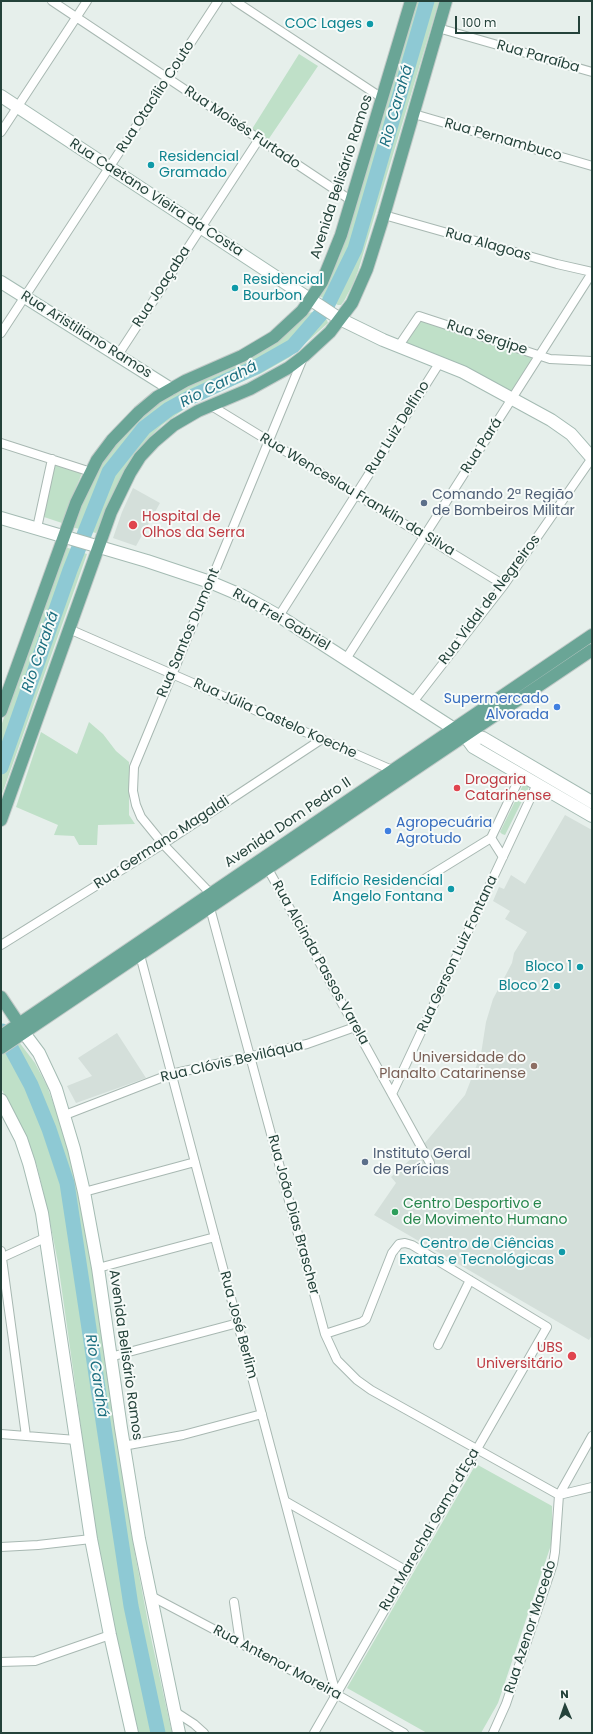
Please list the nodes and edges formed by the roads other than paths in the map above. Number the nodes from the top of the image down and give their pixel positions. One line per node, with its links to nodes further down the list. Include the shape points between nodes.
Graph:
1 (52, 1): 7 (street, Rua Moisés Furtado)
2 (87, 1): 7 (street)
3 (218, 1): 10 (street, Rua Otacílio Couto)
4 (235, 1): 12 (street)
5 (411, 1): 12 (main road, Avenida Belisário Ramos)
6 (446, 1): 8 (main road)
7 (76, 17): 10 (street, Rua Moisés Furtado); 13 (street)
8 (438, 28): 9 (street, Rua Paraíba); 14 (main road)
9 (592, 72)
10 (168, 78): 16 (street, Rua Moisés Furtado); 18 (street, Rua Otacílio Couto)
11 (1, 96): 13 (main road, Rua Caetano Vieira da Costa)
12 (382, 98): 19 (main road, Avenida Belisário Ramos)
13 (18, 107): 15 (street); 18 (main road, Rua Caetano Vieira da Costa)
14 (414, 114): 17 (street, Rua Pernambuco); 20 (main road)
15 (1, 132)
16 (259, 139): 19 (street, Rua Moisés Furtado); 21 (street, Rua Joaçaba)
17 (592, 166)
18 (110, 168): 21 (main road, Rua Caetano Vieira da Costa); 24 (street, Rua Otacílio Couto)
19 (352, 201): 25 (main road, Avenida Belisário Ramos)
20 (384, 216): 22 (street, Rua Alagoas); 26 (main road, via 359,289)
21 (201, 227): 25 (main road, Rua Caetano Vieira da Costa); 29 (street, Rua Joaçaba)
22 (592, 273): 31 (street, Rua Pará)
23 (1, 282): 24 (main road, Rua Aristiliano Ramos)
24 (26, 297): 27 (street, Rua Otacílio Couto); 29 (main road, Rua Aristiliano Ramos)
25 (315, 302): 26 (main road, Rua Caetano Vieira da Costa); 34 (main road, Avenida Belisário Ramos, via 259,347)
26 (337, 317): 28 (main road, Rua Caetano Vieira da Costa); 30 (main road, via 330,332)
27 (1, 333)
28 (398, 347): 31 (street, Rua Sergipe, via 419,316); 33 (main road, Rua Caetano Vieira da Costa)
29 (118, 355): 34 (main road, Rua Aristiliano Ramos)
30 (304, 356): 36 (main road, via 267,381); 37 (street, Rua Santos Dumont)
31 (539, 356): 32 (street, Rua Sergipe, via 556,360); 35 (street, Rua Pará)
32 (592, 361)
33 (440, 362): 35 (main road, Rua Caetano Vieira da Costa); 42 (street, Rua Luiz Delfino)
34 (171, 388): 41 (main road, Avenida Belisário Ramos, via 126,424 108,445)
35 (512, 399): 39 (main road, Rua Caetano Vieira da Costa, via 560,426 582,444); 46 (street, Rua Pará)
36 (210, 405): 37 (street, Rua Wenceslau Franklin da Silva); 47 (main road, via 174,425 140,457 119,493)
37 (268, 441): 42 (street, Rua Wenceslau Franklin da Silva); 48 (street, Rua Santos Dumont)
38 (1, 443): 40 (street)
39 (592, 458): 49 (street, Rua Vidal de Negreiros)
40 (52, 459): 41 (street); 44 (street)
41 (91, 472): 45 (main road, Avenida Belisário Ramos, via 76,503)
42 (356, 495): 46 (street, Rua Wenceslau Franklin da Silva); 50 (street, Rua Luiz Delfino)
43 (1, 518): 44 (main road, Rua Frei Gabriel)
44 (37, 528): 45 (main road, Rua Frei Gabriel)
45 (67, 536): 47 (main road, Rua Frei Gabriel); 57 (main road, Avenida Belisário Ramos)
46 (424, 536): 49 (street, Rua Wenceslau Franklin da Silva); 54 (street, Rua Pará)
47 (95, 545): 48 (main road, Rua Frei Gabriel); 51 (main road)
48 (210, 582): 50 (main road, Rua Frei Gabriel, via 243,596); 55 (street, Rua Santos Dumont)
49 (504, 585): 56 (street, Rua Vidal de Negreiros)
50 (279, 616): 54 (main road, Rua Frei Gabriel)
51 (69, 629): 55 (street, Rua Júlia Castelo Koeche); 67 (main road)
52 (592, 635): 58 (main road, Avenida Dom Pedro II)
53 (592, 650): 59 (main road, Avenida Dom Pedro II)
54 (346, 659): 56 (main road, Rua Frei Gabriel)
55 (172, 674): 60 (street, Rua Júlia Castelo Koeche); 69 (street, Rua Santos Dumont, via 134,767 133,778 136,805 141,817)
56 (413, 702): 58 (main road, Rua Frei Gabriel)
57 (1, 711)
58 (454, 728): 59 (main road, Rua Frei Gabriel); 61 (main road, Avenida Dom Pedro II)
59 (465, 736): 62 (main road, via 483,738); 63 (main road, Rua Frei Gabriel, via 473,747); 71 (main road, Avenida Dom Pedro II)
60 (322, 739): 61 (street, Rua Júlia Castelo Koeche); 69 (street, Rua Germano Magaldi)
61 (392, 770): 73 (main road, Avenida Dom Pedro II)
62 (537, 770): 63 (main road); 64 (main road); 65 (main road)
63 (522, 775): 64 (main road, Rua Frei Gabriel); 68 (street)
64 (537, 784): 66 (main road, Rua Frei Gabriel); 70 (street, Rua Gerson Luiz Fontana)
65 (592, 802)
66 (592, 816)
67 (1, 820)
68 (491, 838): 70 (street); 72 (street)
69 (164, 844): 73 (street, Rua Santos Dumont); 75 (street, Rua Germano Magaldi)
70 (503, 857): 84 (street, Rua Gerson Luiz Fontana)
71 (268, 869): 74 (main road, Avenida Dom Pedro II); 78 (street, Rua Alcinda Passos Varela)
72 (423, 880)
73 (210, 893): 79 (main road, Avenida Dom Pedro II)
74 (210, 908): 76 (main road, Avenida Dom Pedro II); 82 (street, Rua João Dias Brascher)
75 (1, 945)
76 (140, 955): 79 (main road, Avenida Dom Pedro II); 83 (street, Rua José Berlim)
77 (1, 997): 79 (main road, Avenida Belisário Ramos)
78 (355, 1027): 82 (street, Rua Clóvis Beviláqua, via 306,1044); 84 (street, Rua Alcinda Passos Varela)
79 (19, 1030): 80 (main road, Avenida Dom Pedro II); 81 (main road, Avenida Dom Pedro II); 86 (main road, Avenida Belisário Ramos, via 48,1070)
80 (1, 1036)
81 (1, 1048)
82 (250, 1056): 83 (street, Rua Clóvis Beviláqua); 96 (street, Rua João Dias Brascher)
83 (172, 1074): 86 (street, Rua Clóvis Beviláqua); 87 (street, Rua José Berlim)
84 (392, 1094): 88 (street, Rua Alcinda Passos Varela)
85 (1, 1100): 90 (main road, via 29,1163)
86 (65, 1115): 89 (main road, Avenida Belisário Ramos)
87 (195, 1162): 89 (street); 91 (street, Rua José Berlim)
88 (430, 1163)
89 (84, 1192): 93 (main road, Avenida Belisário Ramos)
90 (47, 1237): 92 (street); 102 (main road)
91 (215, 1238): 93 (street); 95 (street, Rua José Berlim)
92 (2, 1256): 101 (street)
93 (98, 1268): 98 (main road, Avenida Belisário Ramos)
94 (470, 1280): 96 (street, via 412,1245 399,1244 392,1253 366,1319); 97 (street); 105 (street, Rua Marechal Gama d'Eça, via 547,1327)
95 (238, 1323): 98 (street); 99 (street, Rua José Berlim)
96 (325, 1334): 105 (street, Rua João Dias Brascher, via 337,1360 357,1380)
97 (438, 1345)
98 (110, 1357): 104 (main road, Avenida Belisário Ramos)
99 (262, 1414): 104 (street, via 183,1435); 108 (street, Rua José Berlim)
100 (1, 1434): 101 (street)
101 (26, 1436): 102 (street)
102 (76, 1440): 109 (main road)
103 (591, 1441): 107 (street)
104 (123, 1446): 112 (main road, Avenida Belisário Ramos)
105 (477, 1449): 107 (street, Rua João Dias Brascher); 111 (street, Rua Marechal Gama d'Eça)
106 (592, 1487): 107 (street)
107 (559, 1495): 124 (street, Rua Azenor Macedo, via 553,1564 506,1704)
108 (285, 1501): 111 (street); 117 (street, Rua José Berlim)
109 (91, 1539): 110 (street); 114 (main road)
110 (1, 1547)
111 (407, 1571): 117 (street, Rua Marechal Gama d'Eça)
112 (149, 1595): 115 (street, Rua Antenor Moreira); 118 (main road, Avenida Belisário Ramos)
113 (234, 1602): 115 (street)
114 (110, 1635): 116 (street, via 35,1661); 119 (main road)
115 (240, 1643): 117 (street, Rua Antenor Moreira)
116 (1, 1662)
117 (336, 1694): 122 (street, Rua Marechal Gama d'Eça); 123 (street, Rua Antenor Moreira)
118 (174, 1711): 120 (main road, Avenida Belisário Ramos); 121 (street)
119 (132, 1733)
120 (179, 1733)
121 (204, 1733)
122 (314, 1733)
123 (404, 1733)
124 (493, 1733)

